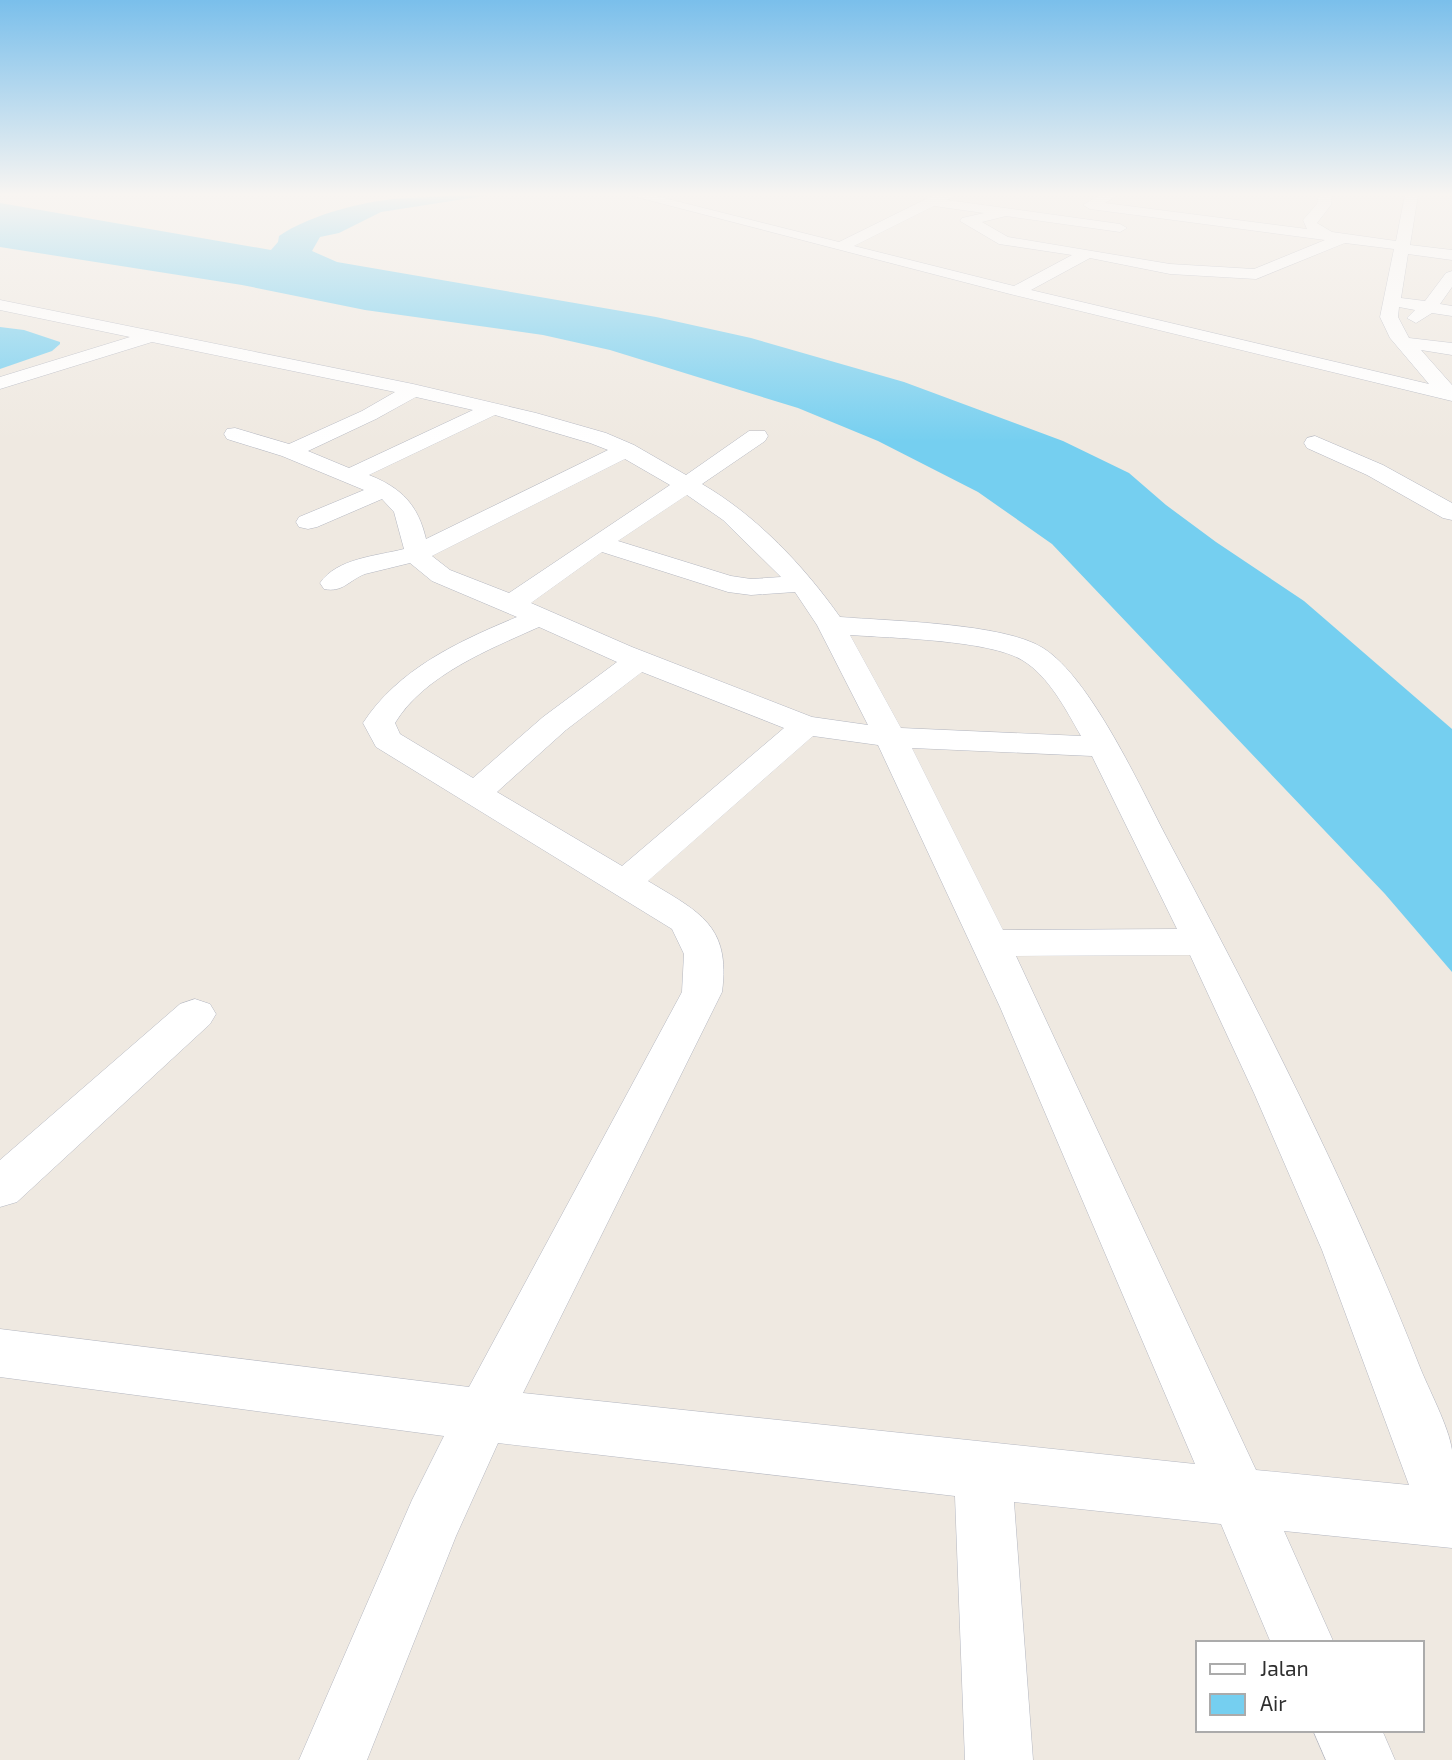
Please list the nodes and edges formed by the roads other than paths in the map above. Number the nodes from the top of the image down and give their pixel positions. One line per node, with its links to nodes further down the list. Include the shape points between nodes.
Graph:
1 (961, 277): 5 (street)
2 (1042, 277): 5 (street)
3 (1396, 277): 6 (street)
4 (1451, 277): 9 (street)
5 (1016, 291): 15 (street)
6 (1391, 301): 9 (street); 11 (street, via 1391,326)
7 (5, 306): 10 (street)
8 (1452, 311): 9 (street)
9 (1422, 313)
10 (153, 336): 13 (street); 14 (street)
11 (1405, 343): 12 (street); 15 (street)
12 (1452, 349)
13 (0, 383)
14 (413, 390): 16 (street); 21 (street)
15 (1450, 395)
16 (494, 408): 20 (street); 22 (street)
17 (235, 434): 21 (street)
18 (757, 436): 23 (street)
19 (1315, 443): 25 (street)
20 (626, 450): 23 (street); 28 (street)
21 (289, 451): 22 (street)
22 (350, 476): 24 (street)
23 (689, 485): 27 (street); 30 (street, via 732,515)
24 (383, 490): 26 (street); 28 (street, via 399,501 410,520)
25 (1452, 513)
26 (308, 522)
27 (598, 543): 30 (street, via 728,584); 31 (street)
28 (416, 554): 29 (street, via 352,569); 31 (street, via 427,568 467,589)
29 (333, 583)
30 (803, 583): 32 (street)
31 (525, 611): 33 (street); 37 (street, via 418,679 385,709 379,723 387,740)
32 (831, 625): 35 (street); 36 (street, via 976,639 1031,652 1072,698)
33 (638, 661): 34 (street); 37 (street, via 573,706)
34 (806, 726): 35 (street); 38 (street)
35 (890, 737): 36 (street); 40 (street)
36 (1102, 747): 39 (street)
37 (477, 793): 38 (street)
38 (624, 883): 44 (street, via 685,920 699,938 706,961 702,992)
39 (1204, 942): 40 (street); 47 (street, via 1347,1251)
40 (989, 943): 46 (street)
41 (195, 1014): 42 (street)
42 (0, 1188)
43 (0, 1353): 44 (street)
44 (483, 1415): 45 (street); 50 (street, via 433,1521)
45 (983, 1471): 46 (street); 51 (street)
46 (1237, 1497): 47 (street); 48 (street)
47 (1451, 1521)
48 (1302, 1641)
49 (1347, 1732): 52 (street)
50 (333, 1760)
51 (999, 1760)
52 (1361, 1760)

